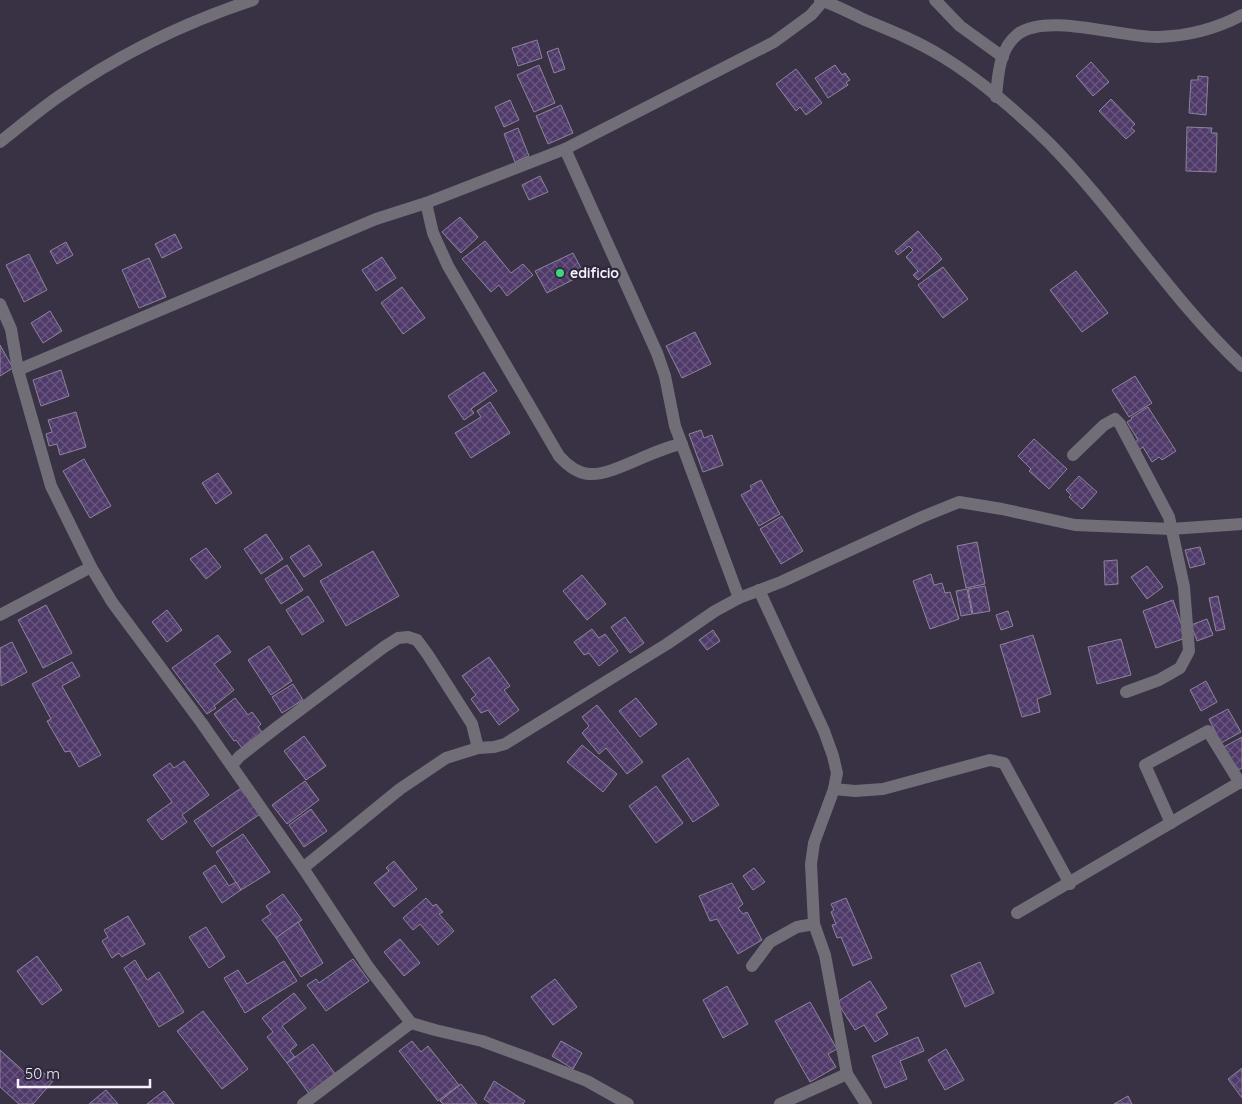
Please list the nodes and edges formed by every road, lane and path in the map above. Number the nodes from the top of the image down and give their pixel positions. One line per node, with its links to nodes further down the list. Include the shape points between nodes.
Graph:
1 (253, 0): 7 (street, via 175,29 130,52 57,97)
2 (822, 0): 6 (street, via 936,53); 8 (street, via 811,14 774,42)
3 (935, 0): 5 (street, via 960,26)
4 (1242, 15): 5 (street, via 1224,25 1201,31 1157,37 1070,26 1038,26 1019,34 1006,48)
5 (1002, 58): 6 (street)
6 (996, 97): 11 (street, via 1049,144 1197,320)
7 (0, 142)
8 (565, 150): 9 (street); 13 (street, via 656,354)
9 (426, 203): 12 (street, via 376,219); 13 (street, via 433,233 448,266 559,456 568,466 589,474 608,471 669,446)
10 (0, 304): 12 (street, via 11,329)
11 (1242, 366)
12 (18, 370): 17 (street, via 51,486)
13 (682, 444): 19 (street)
14 (1073, 455): 16 (street, via 1104,424 1115,419 1169,518)
15 (1242, 524): 16 (street)
16 (1171, 530): 18 (street, via 1075,525 959,502); 21 (street, via 1184,587 1189,651 1180,668 1160,680)
17 (91, 567): 20 (street); 23 (street, via 112,602)
18 (759, 590): 19 (street); 25 (street, via 824,731 837,772)
19 (740, 598): 22 (street, via 517,738 500,746)
20 (0, 615)
21 (1126, 692)
22 (478, 748): 23 (street, via 472,724 417,640 408,637 398,638 384,647 240,756); 27 (street, via 446,758 426,770)
23 (232, 766): 27 (street)
24 (1241, 782): 26 (street); 26 (street, via 1208,731 1145,765)
25 (834, 790): 28 (street, via 883,789 990,760 1004,763); 30 (street, via 814,843 810,864)
26 (1171, 823): 28 (street)
27 (304, 868): 32 (street, via 369,968)
28 (1070, 884): 29 (street)
29 (1017, 913)
30 (814, 924): 31 (street, via 797,928 770,942); 33 (street, via 825,955)
31 (752, 966)
32 (411, 1023): 34 (street); 35 (street, via 482,1041 532,1059 587,1081)
33 (847, 1074): 36 (street); 37 (street)
34 (303, 1104)
35 (628, 1104)
36 (780, 1104)
37 (866, 1104)

